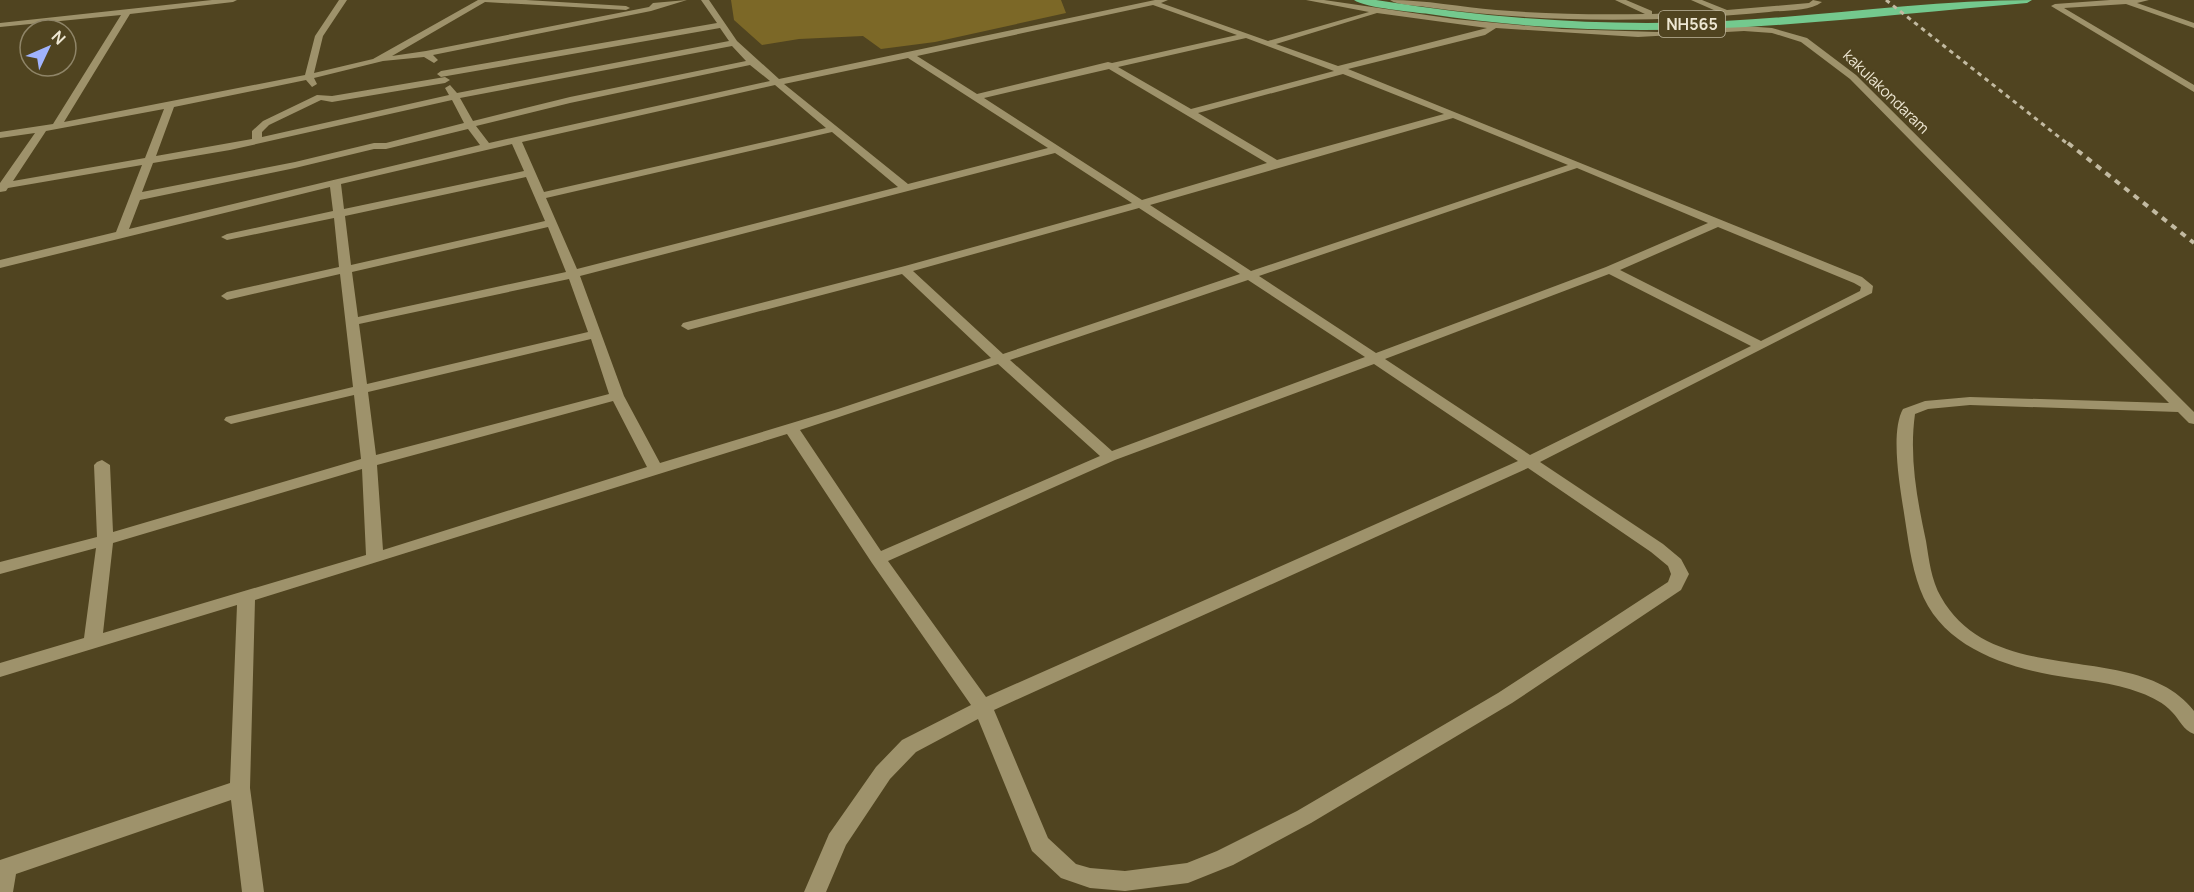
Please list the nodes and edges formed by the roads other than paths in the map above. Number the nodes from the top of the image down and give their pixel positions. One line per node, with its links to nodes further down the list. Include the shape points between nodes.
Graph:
1 (233, 0): 17 (street)
2 (343, 0): 38 (street, via 319,36)
3 (484, 0): 18 (street, via 618,8); 34 (street)
4 (683, 0): 18 (street)
5 (705, 0): 25 (street)
6 (1310, 0): 21 (street, kakulakondaram)
7 (1359, 0): 26 (highway, NH565, via 1508,21 1621,27)
8 (1398, 0): 23 (street, via 1512,13)
9 (1619, 0): 23 (street)
10 (1695, 0): 22 (street)
11 (1774, 0): 19 (street)
12 (1817, 0): 19 (street, via 1816,4)
13 (2026, 0): 26 (highway, NH565)
14 (2145, 0): 16 (street)
15 (1159, 1): 29 (street); 33 (street)
16 (2127, 2): 27 (street); 41 (street, via 2055,6)
17 (186, 3): 20 (street)
18 (662, 4): 32 (street)
19 (1791, 7): 22 (street)
20 (128, 12): 24 (street); 49 (street)
21 (1379, 12): 28 (street, kakulakondaram); 31 (street)
22 (1729, 14): 23 (street)
23 (1655, 16): 26 (street)
24 (0, 25)
25 (722, 25): 30 (street); 39 (street)
26 (1671, 25)
27 (2194, 26)
28 (1493, 27): 37 (street); 87 (street, kakulakondaram, via 1641,33 1775,30 1809,42 1853,77)
29 (1248, 34): 31 (street); 36 (street)
30 (734, 43): 35 (street); 42 (street)
31 (1269, 43): 37 (street)
32 (426, 54): 34 (street); 39 (street, via 432,56)
33 (910, 55): 40 (street); 44 (street)
34 (376, 61): 38 (street)
35 (752, 62): 40 (street); 48 (street)
36 (1108, 65): 44 (street); 46 (street)
37 (1342, 70): 46 (street); 47 (street)
38 (309, 77): 43 (street); 45 (street)
39 (443, 77): 42 (street); 43 (street, via 333,99)
40 (778, 82): 51 (street); 53 (street)
41 (2194, 89)
42 (455, 96): 48 (street); 54 (street)
43 (320, 97): 54 (street, via 266,123 257,131)
44 (976, 97): 56 (street)
45 (170, 105): 49 (street); 57 (street)
46 (1190, 112): 58 (street)
47 (1452, 115): 58 (street); 59 (street)
48 (470, 125): 55 (street); 65 (street)
49 (57, 126): 50 (street)
50 (43, 129): 52 (street); 62 (street)
51 (834, 129): 63 (street); 64 (street)
52 (0, 135)
53 (516, 140): 55 (street); 60 (street)
54 (257, 141): 57 (street)
55 (487, 147): 61 (street)
56 (1057, 149): 63 (street); 66 (street)
57 (148, 163): 62 (street); 65 (street)
58 (1276, 164): 66 (street)
59 (1577, 165): 68 (street); 77 (street)
60 (530, 172): 64 (street); 67 (street)
61 (335, 182): 67 (street); 70 (street)
62 (1, 188)
63 (906, 188): 76 (street)
64 (540, 196): 69 (street)
65 (136, 197): 70 (street)
66 (1141, 205): 75 (street); 77 (street)
67 (339, 213): 71 (street); 73 (street)
68 (1717, 223): 74 (street); 82 (street, via 1867,286 1866,293)
69 (552, 224): 73 (street); 76 (street)
70 (121, 235): 72 (street)
71 (227, 237)
72 (0, 264)
73 (346, 270): 78 (street); 79 (street)
74 (1610, 270): 82 (street); 83 (street)
75 (906, 271): 80 (street); 84 (street)
76 (573, 274): 79 (street); 81 (street)
77 (1251, 275): 83 (street); 84 (street)
78 (226, 296)
79 (352, 322): 85 (street)
80 (688, 326)
81 (596, 334): 85 (street); 86 (street)
82 (1761, 346): 92 (street)
83 (1378, 357): 91 (street); 92 (street)
84 (999, 358): 90 (street); 91 (street)
85 (360, 390): 88 (street); 93 (street)
86 (617, 396): 93 (street); 95 (street)
87 (2182, 408): 89 (street, kakulakondaram); 104 (street, via 1970,401 1925,405 1908,412 1906,472 1923,570 1934,603 1957,632 1984,649 2005,656 2127,681 2158,692 2176,703)
88 (231, 420)
89 (2194, 420)
90 (791, 428): 95 (street); 98 (street)
91 (1110, 457): 98 (street)
92 (1530, 461): 103 (street); 103 (street, via 1657,548 1680,574 1675,586 1505,698 1304,817 1225,858 1188,873 1125,881 1090,878 1069,871 1040,844)
93 (369, 462): 96 (street); 97 (street)
94 (102, 465): 96 (street)
95 (656, 469): 97 (street)
96 (105, 540): 99 (street); 101 (street)
97 (375, 558): 100 (street)
98 (878, 559): 103 (street)
99 (0, 568)
100 (246, 597): 101 (street); 105 (street)
101 (93, 642): 102 (street)
102 (0, 670)
103 (983, 707): 109 (street, via 909,746 883,773 837,840)
104 (2194, 726)
105 (240, 788): 106 (street); 108 (street)
106 (3, 869): 107 (street)
107 (2, 892)
108 (252, 892)
109 (815, 892)

